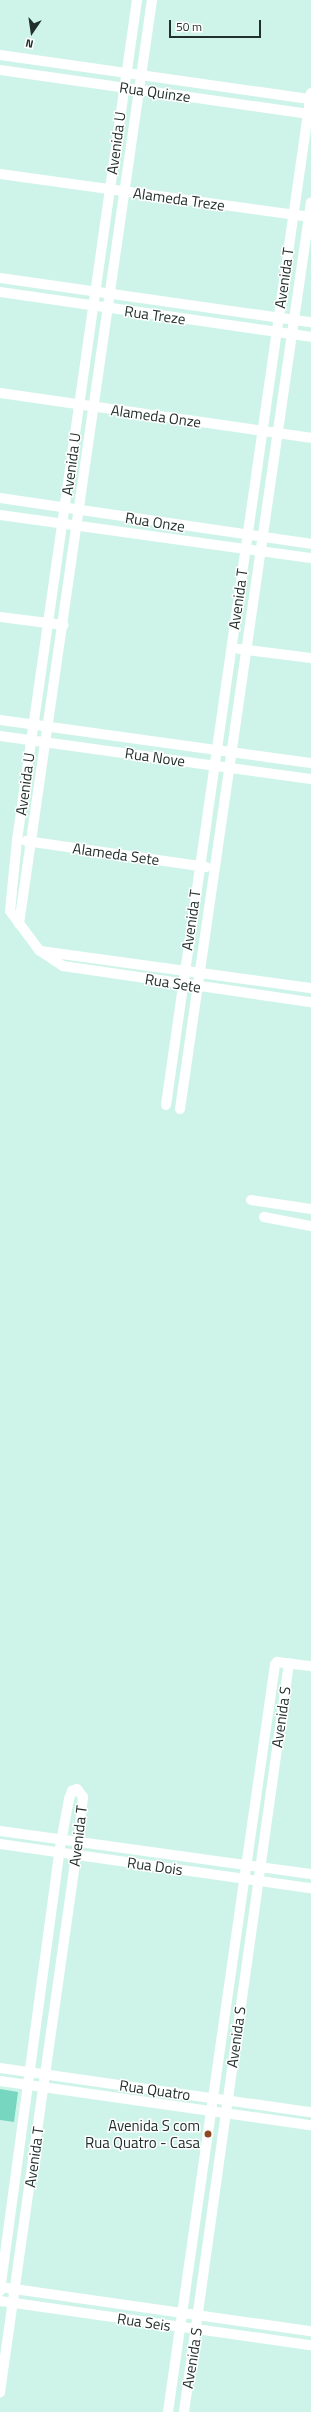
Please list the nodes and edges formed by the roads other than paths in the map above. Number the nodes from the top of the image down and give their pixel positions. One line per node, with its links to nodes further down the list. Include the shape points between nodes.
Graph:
1 (137, 0): 5 (street, Avenida U)
2 (152, 0): 6 (street, Avenida U)
3 (0, 55): 5 (street, Rua Quinze)
4 (0, 70): 7 (street, Rua Quinze)
5 (126, 73): 6 (street, Rua Quinze); 7 (street, Avenida U)
6 (142, 75): 8 (street, Avenida U); 9 (street, Rua Quinze)
7 (124, 88): 8 (street, Rua Quinze); 12 (street, Avenida U)
8 (140, 90): 10 (street, Rua Quinze); 13 (street, Avenida U)
9 (311, 97): 10 (street, Avenida T)
10 (309, 114): 15 (street, Avenida T)
11 (0, 174): 12 (street, Alameda Treze)
12 (110, 189): 13 (street, Alameda Treze); 18 (street, Avenida U)
13 (125, 191): 15 (street, Alameda Treze); 20 (street, Avenida U)
14 (311, 202): 16 (street, Avenida T)
15 (293, 215): 16 (street, Alameda Treze); 23 (street, Avenida T)
16 (310, 217): 24 (street, Avenida T)
17 (0, 278): 18 (street, Rua Treze)
18 (95, 289): 20 (street, Rua Treze); 21 (street, Avenida U)
19 (0, 292): 21 (street, Rua Treze)
20 (111, 292): 22 (street, Avenida U); 23 (street, Rua Treze)
21 (93, 305): 22 (street, Rua Treze); 30 (street, Avenida U)
22 (108, 308): 26 (street, Rua Treze); 31 (street, Avenida U)
23 (279, 317): 24 (street, Rua Treze); 26 (street, Avenida T)
24 (294, 320): 25 (street, Rua Treze); 27 (street, Avenida T)
25 (311, 322)
26 (277, 333): 27 (street, Rua Treze); 32 (street, Avenida T)
27 (292, 335): 28 (street, Rua Treze); 33 (street, Avenida T)
28 (311, 338)
29 (0, 394): 30 (street, Alameda Onze)
30 (79, 404): 31 (street, Alameda Onze); 36 (street, Avenida U)
31 (94, 407): 32 (street, Alameda Onze); 37 (street, Avenida U)
32 (262, 431): 33 (street, Alameda Onze); 41 (street, Avenida T)
33 (278, 434): 34 (street, Alameda Onze); 42 (street, Avenida T)
34 (311, 438)
35 (0, 498): 36 (street, Rua Onze)
36 (65, 508): 37 (street, Rua Onze); 39 (street, Avenida U)
37 (79, 510): 40 (street, Avenida U); 41 (street, Rua Onze)
38 (0, 515): 39 (street, Rua Onze)
39 (62, 525): 40 (street, Rua Onze); 48 (street, Avenida U)
40 (77, 527): 44 (street, Rua Onze); 49 (street, Avenida U)
41 (247, 535): 42 (street, Rua Onze); 44 (street, Avenida T)
42 (263, 537): 43 (street, Rua Onze); 45 (street, Avenida T)
43 (311, 544)
44 (245, 550): 45 (street, Rua Onze); 50 (street, Avenida T)
45 (260, 551): 46 (street, Rua Onze); 51 (street, Avenida T)
46 (311, 558)
47 (0, 617): 48 (street)
48 (48, 623): 49 (street); 54 (street, Avenida U)
49 (63, 625): 55 (street, Avenida U)
50 (232, 648): 51 (street); 59 (street, Avenida T)
51 (246, 650): 52 (street); 60 (street, Avenida T)
52 (311, 658)
53 (0, 720): 54 (street, Rua Nove)
54 (34, 724): 55 (street, Rua Nove); 57 (street, Avenida U)
55 (49, 727): 58 (street, Avenida U); 59 (street, Rua Nove)
56 (0, 736): 57 (street, Rua Nove)
57 (32, 740): 58 (street, Rua Nove); 65 (street, Avenida U)
58 (47, 742): 62 (street, Rua Nove); 66 (street, Avenida U)
59 (217, 750): 60 (street, Rua Nove); 62 (street, Avenida T)
60 (231, 752): 61 (street, Rua Nove); 63 (street, Avenida T)
61 (311, 763)
62 (214, 766): 63 (street, Rua Nove); 67 (street, Avenida T)
63 (229, 768): 64 (street, Rua Nove); 68 (street, Avenida T)
64 (311, 779)
65 (17, 840): 66 (street, Alameda Sete); 69 (street, Avenida U, via 9,902 10,912)
66 (32, 842): 67 (street, Alameda Sete); 69 (street, Avenida U)
67 (199, 866): 68 (street, Alameda Sete); 71 (street, Avenida T)
68 (214, 868): 72 (street, Avenida T)
69 (19, 924): 70 (street, Avenida U)
70 (36, 947): 71 (street, Rua Sete); 73 (street, Rua Sete, via 63,966)
71 (184, 971): 72 (street, Rua Sete); 73 (street, Avenida T)
72 (199, 973): 74 (street, Avenida T); 75 (street, Rua Sete)
73 (182, 984): 74 (street, Rua Sete); 77 (street, Avenida T)
74 (197, 986): 76 (street, Rua Sete); 78 (street, Avenida T)
75 (311, 988)
76 (311, 1002)
77 (170, 1081): 78 (street); 79 (street, Avenida T)
78 (184, 1083): 80 (street, Avenida T)
79 (166, 1105)
80 (180, 1109)
81 (251, 1200): 82 (street)
82 (311, 1209)
83 (264, 1217): 84 (street)
84 (311, 1226)
85 (289, 1663): 86 (street); 93 (street, Avenida S, via 277,1662 275,1667); 94 (street, Avenida S)
86 (311, 1666)
87 (0, 1831): 88 (street, Rua Dois)
88 (62, 1840): 89 (street, Rua Dois); 89 (street, Avenida T, via 69,1799 72,1791 77,1789 83,1797); 91 (street, Avenida T)
89 (78, 1842): 92 (street, Avenida T); 93 (street, Rua Dois)
90 (0, 1844): 91 (street, Rua Dois)
91 (60, 1852): 92 (street, Rua Dois); 102 (street, Avenida T)
92 (76, 1855): 96 (street, Rua Dois); 103 (street, Avenida T)
93 (245, 1865): 94 (street, Rua Dois); 96 (street, Avenida S)
94 (260, 1867): 95 (street, Rua Dois); 97 (street, Avenida S)
95 (311, 1874)
96 (243, 1878): 97 (street, Rua Dois); 99 (street, Avenida S)
97 (258, 1880): 98 (street, Rua Dois); 100 (street, Avenida S)
98 (311, 1888)
99 (223, 2022): 100 (street); 107 (street, Avenida S)
100 (238, 2024): 108 (street, Avenida S)
101 (0, 2068): 102 (street, Rua Quatro)
102 (31, 2072): 103 (street, Rua Quatro); 105 (street, Avenida T)
103 (46, 2074): 106 (street, Avenida T); 107 (street, Rua Quatro)
104 (0, 2081): 105 (street, Rua Quatro)
105 (29, 2085): 106 (street, Rua Quatro); 113 (street, Avenida T)
106 (43, 2087): 109 (street, Rua Quatro); 114 (street, Avenida T)
107 (213, 2098): 108 (street, Rua Quatro); 109 (street, Avenida S)
108 (227, 2100): 110 (street, Rua Quatro); 111 (street, Avenida S)
109 (211, 2111): 111 (street, Rua Quatro); 118 (street, Avenida S)
110 (311, 2112)
111 (226, 2113): 112 (street, Rua Quatro); 119 (street, Avenida S)
112 (311, 2125)
113 (0, 2287): 114 (street, Rua Seis); 115 (street, Avenida T)
114 (15, 2289): 117 (street, Avenida T); 118 (street, Rua Seis)
115 (0, 2291)
116 (0, 2301): 117 (street, Rua Seis)
117 (13, 2303): 120 (street, Rua Seis); 124 (street, Avenida T)
118 (183, 2313): 119 (street, Rua Seis); 120 (street, Avenida S)
119 (199, 2315): 121 (street, Avenida S); 122 (street, Rua Seis)
120 (180, 2327): 121 (street, Rua Seis); 125 (street, Avenida S)
121 (196, 2330): 123 (street, Rua Seis); 126 (street, Avenida S)
122 (311, 2331)
123 (311, 2346)
124 (0, 2392)
125 (168, 2412)
126 (184, 2412)

